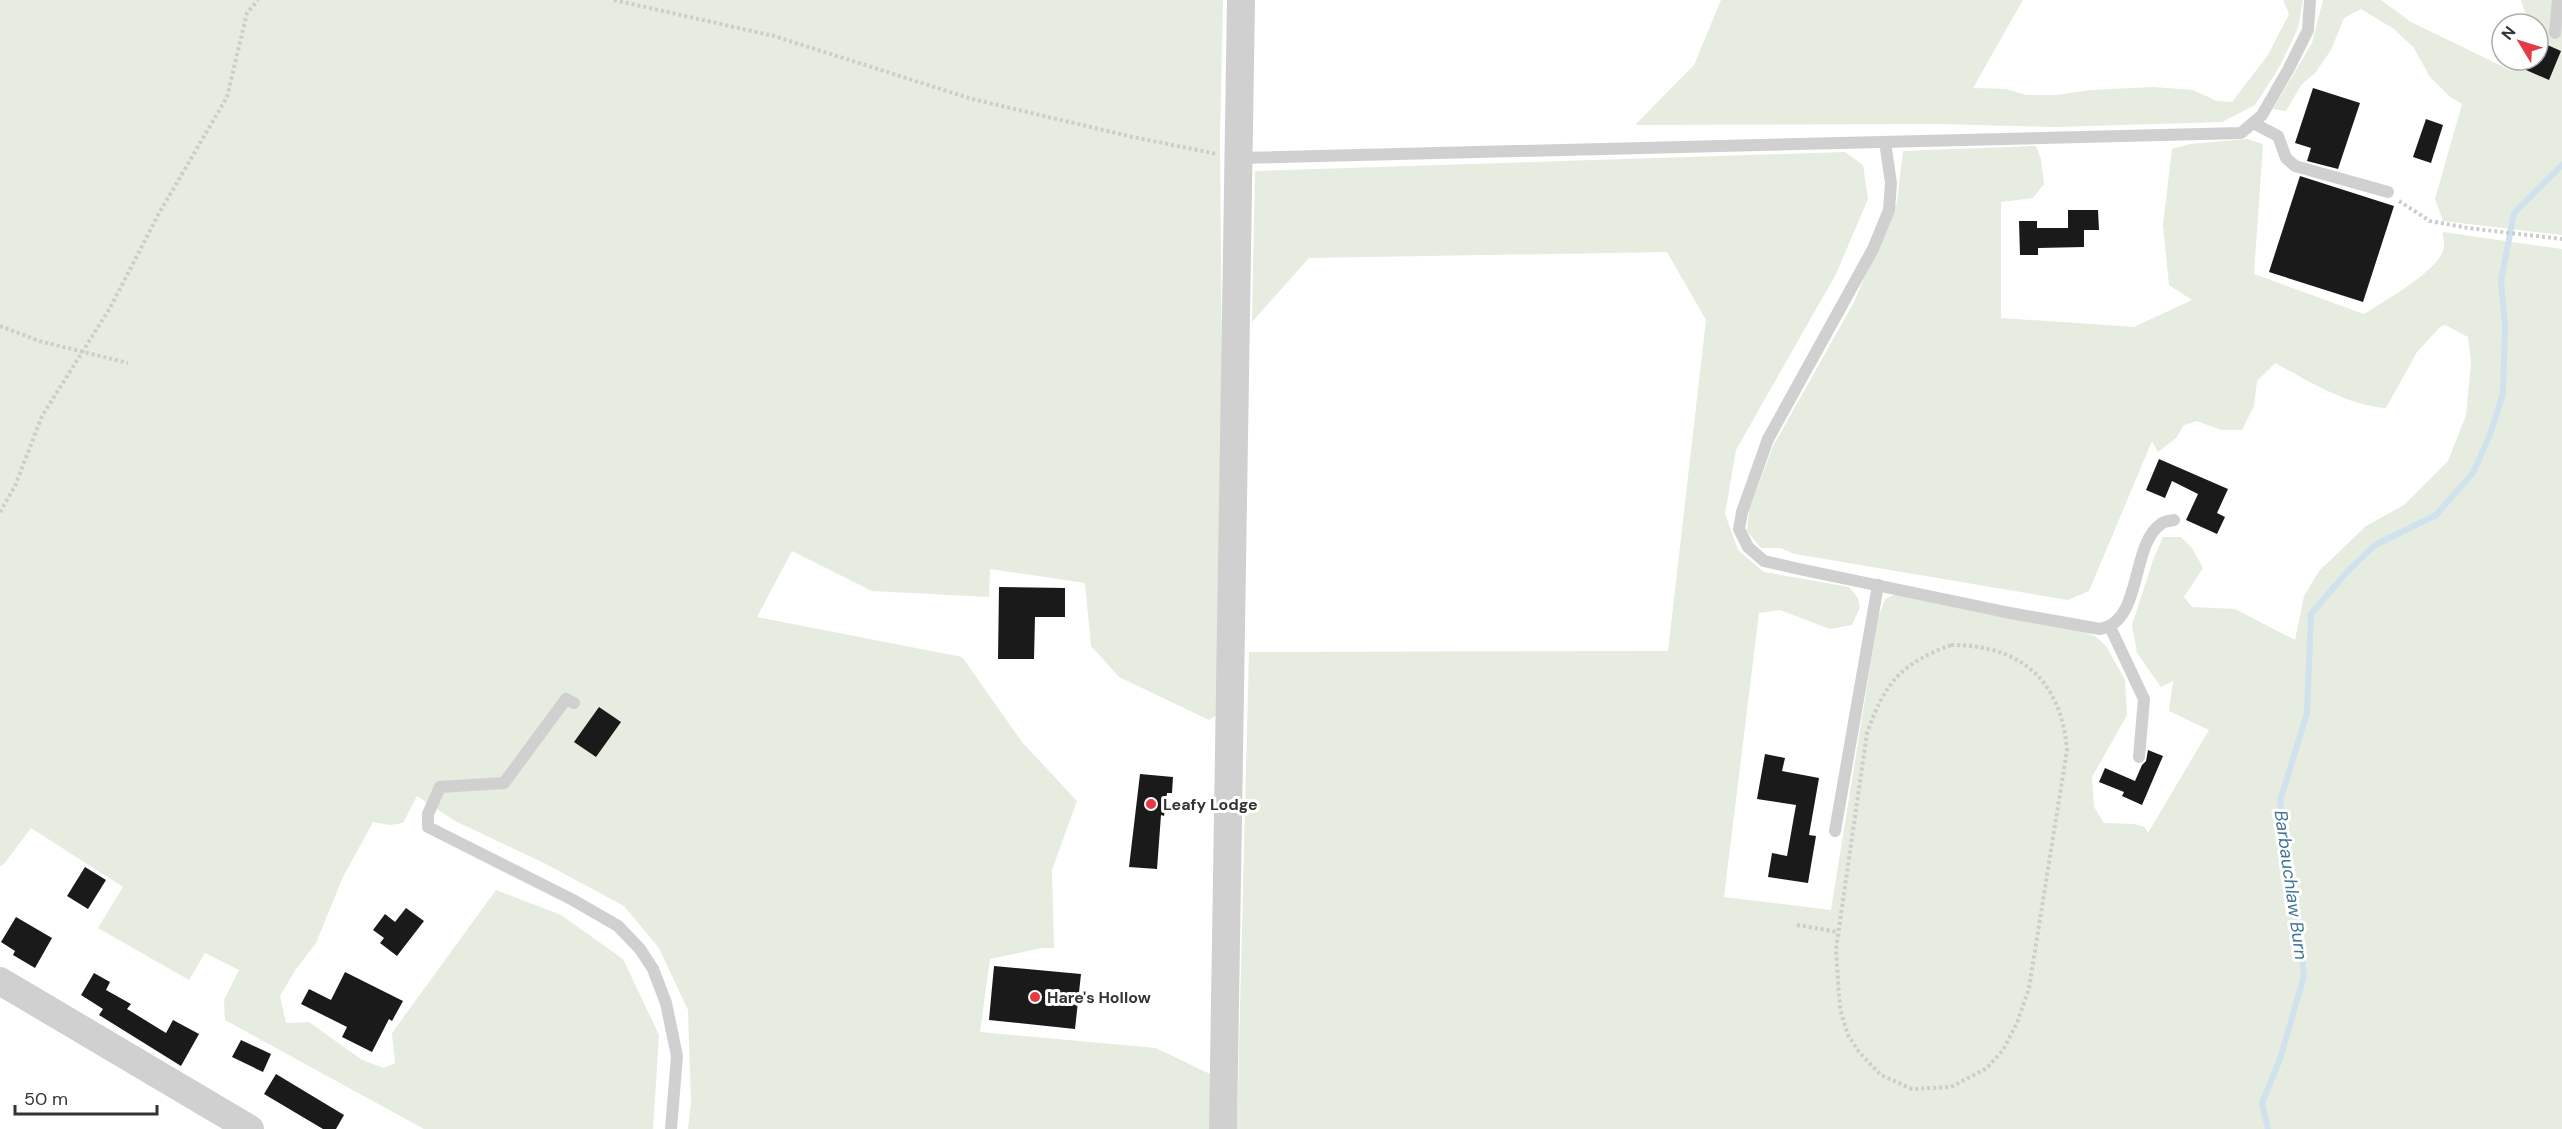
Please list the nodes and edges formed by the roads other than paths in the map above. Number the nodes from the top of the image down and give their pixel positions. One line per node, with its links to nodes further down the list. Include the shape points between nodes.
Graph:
1 (1241, 0): 7 (street)
2 (2310, 0): 5 (lane, via 2308,30 2262,115)
3 (2558, 0): 4 (lane)
4 (2555, 33)
5 (2253, 123): 6 (lane, via 2241,133); 8 (lane, via 2278,136 2286,158 2295,166)
6 (1885, 142): 7 (lane); 10 (lane, via 1891,183 1889,210 1873,249 1768,439 1739,529 1748,547 1764,561)
7 (1239, 158): 18 (street)
8 (2388, 192)
9 (2174, 520): 11 (lane, via 2161,523 2149,539 2123,617)
10 (1878, 585): 11 (lane, via 2100,629); 14 (lane)
11 (2110, 627): 13 (lane, via 2144,699)
12 (574, 703): 17 (lane, via 566,699 504,783 440,787 428,814 428,827 618,926 639,949 653,969 666,1003 677,1056)
13 (2139, 757)
14 (1835, 831)
15 (0, 981): 16 (street)
16 (250, 1129)
17 (671, 1129)
18 (1223, 1129)

